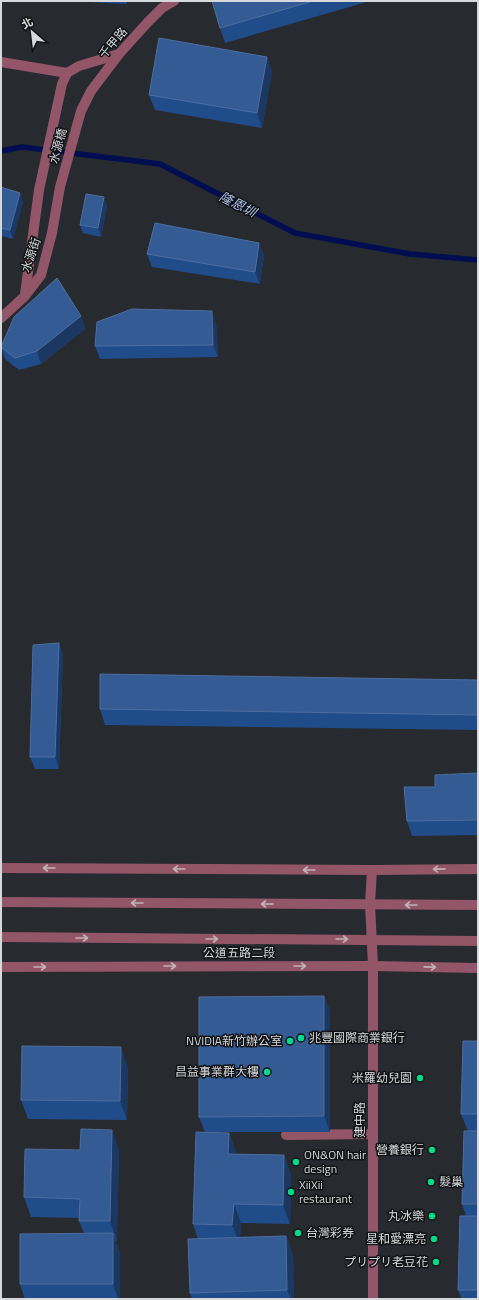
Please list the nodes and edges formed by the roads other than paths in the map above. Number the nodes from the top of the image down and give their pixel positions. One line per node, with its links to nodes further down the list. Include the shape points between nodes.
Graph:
1 (174, 1): 2 (street, 千甲路)
2 (160, 4): 3 (street, 千甲路)
3 (119, 54): 5 (street, via 79,66); 6 (street, 千甲路, via 91,91)
4 (1, 62): 5 (street)
5 (67, 73): 8 (street, via 56,107 39,190)
6 (81, 111): 7 (street, 水源橋)
7 (60, 187): 8 (street, 水源街, via 41,275)
8 (25, 296): 9 (street, 水源街)
9 (1, 318)
10 (1, 868): 12 (street, one-way to 10)
11 (478, 869): 12 (street, one-way to 12)
12 (372, 870): 14 (street, 建中路)
13 (1, 902): 14 (street, one-way to 13)
14 (370, 904): 15 (street, one-way to 14); 17 (street, 建中路)
15 (478, 904)
16 (1, 937): 17 (street, 公道五路二段, one-way to 17)
17 (372, 940): 18 (street, 公道五路二段); 19 (street, 建中路)
18 (478, 941)
19 (373, 966): 20 (street, 公道五路二段, one-way to 19); 21 (street, 公道五路二段, one-way to 21); 22 (street, 建中路)
20 (1, 967)
21 (478, 968)
22 (373, 1134): 23 (street); 24 (street, 建中路)
23 (286, 1135)
24 (373, 1299)

